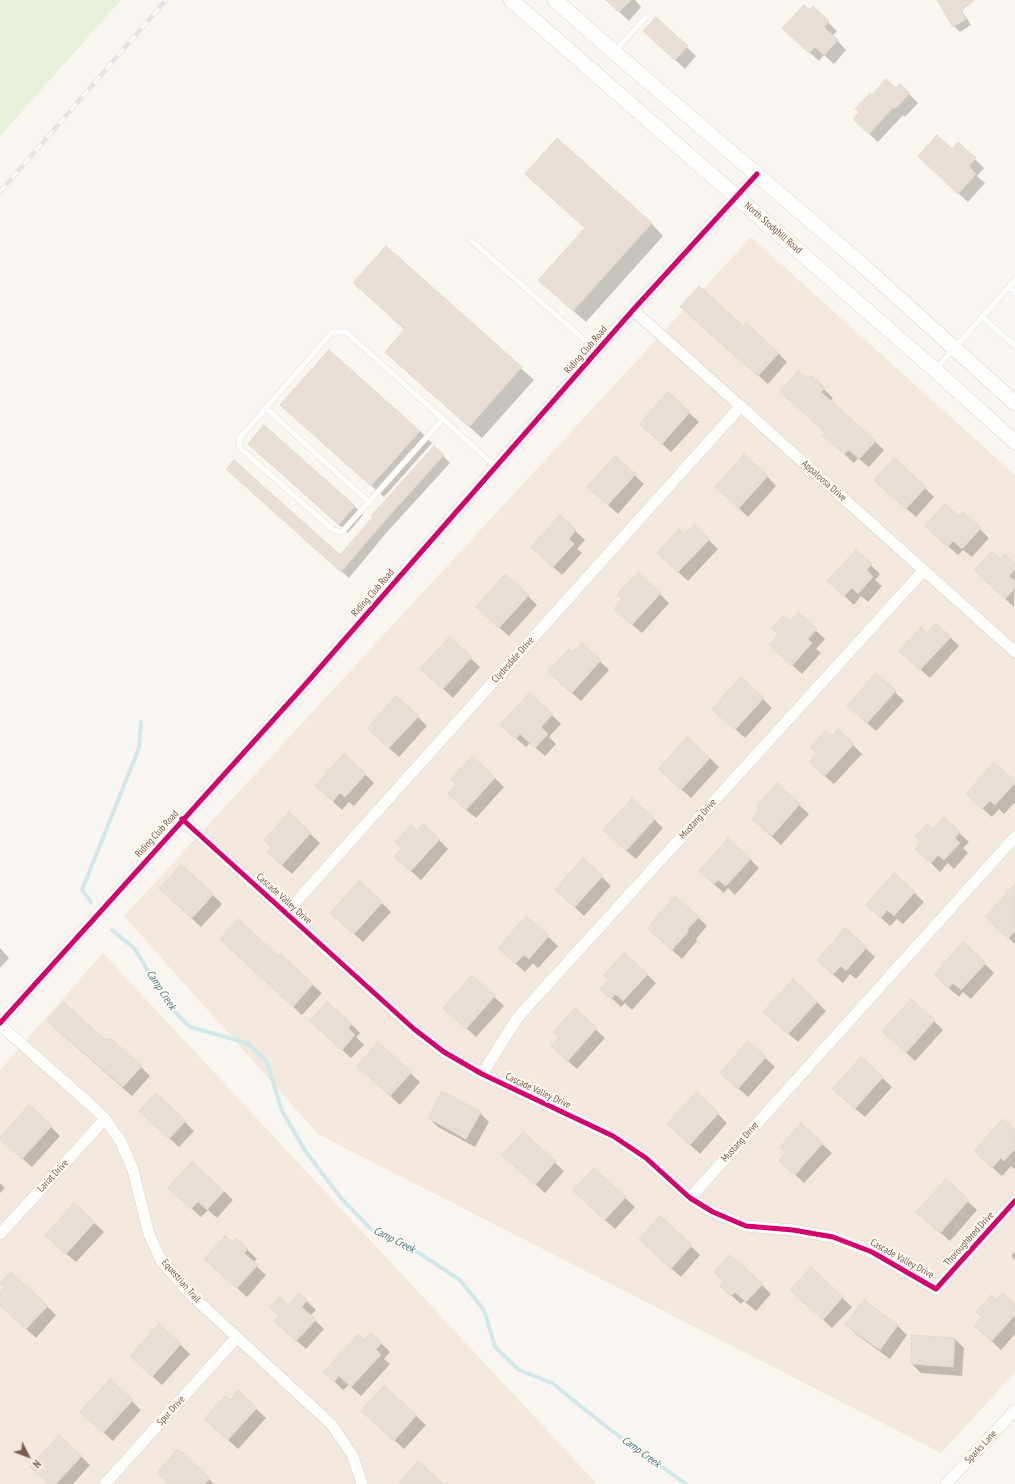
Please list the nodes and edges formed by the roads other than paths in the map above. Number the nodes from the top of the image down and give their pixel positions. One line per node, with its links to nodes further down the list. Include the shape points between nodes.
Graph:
1 (555, 0): 4 (main road)
2 (515, 1): 6 (main road, North Stodghill Road)
3 (645, 18): 4 (lane)
4 (614, 52): 5 (main road)
5 (757, 174): 6 (street, Riding Club Road); 14 (main road)
6 (736, 196): 11 (street, Riding Club Road); 16 (main road, North Stodghill Road)
7 (472, 241): 15 (lane)
8 (1015, 280): 9 (lane)
9 (1009, 287): 10 (lane); 12 (lane)
10 (1015, 293)
11 (633, 310): 15 (street, Riding Club Road); 18 (street, Appaloosa Drive)
12 (982, 317): 13 (lane); 14 (lane)
13 (1015, 346)
14 (954, 348): 16 (lane); 17 (main road)
15 (597, 351): 22 (street, Riding Club Road)
16 (935, 370): 21 (main road, North Stodghill Road)
17 (1015, 403)
18 (740, 406): 24 (street, Appaloosa Drive); 28 (street, Clydesdale Drive)
19 (266, 408): 20 (lane, via 332,332 346,332); 23 (lane); 23 (lane, via 239,439 240,448 333,530 342,532)
20 (443, 419): 22 (lane); 23 (lane)
21 (1015, 442)
22 (496, 467): 26 (street, Riding Club Road, via 302,688)
23 (369, 502)
24 (924, 570): 25 (street, Appaloosa Drive); 30 (street, Mustang Drive, via 518,1018)
25 (1015, 652)
26 (182, 819): 28 (street, Cascade Valley Drive); 29 (street, Riding Club Road)
27 (1015, 836): 32 (street, Mustang Drive)
28 (286, 913): 30 (street, Cascade Valley Drive, via 414,1029 444,1052)
29 (2, 1018): 31 (street, Equestrian Trail)
30 (482, 1074): 32 (street, Cascade Valley Drive, via 613,1136 646,1158)
31 (106, 1119): 34 (street, Lariat Drive); 36 (street, Equestrian Trail, via 121,1142 133,1170 149,1234 162,1262 189,1293)
32 (690, 1198): 35 (street, Cascade Valley Drive, via 713,1212 746,1226 833,1237 872,1252)
33 (1015, 1201): 35 (street, Thoroughbred Drive)
34 (0, 1234)
35 (936, 1289)
36 (237, 1337): 38 (street, Spur Drive); 39 (street, Equestrian Trail, via 331,1424 353,1456)
37 (1015, 1410): 40 (street, Sparks Lane)
38 (105, 1484)
39 (362, 1484)
40 (946, 1484)

